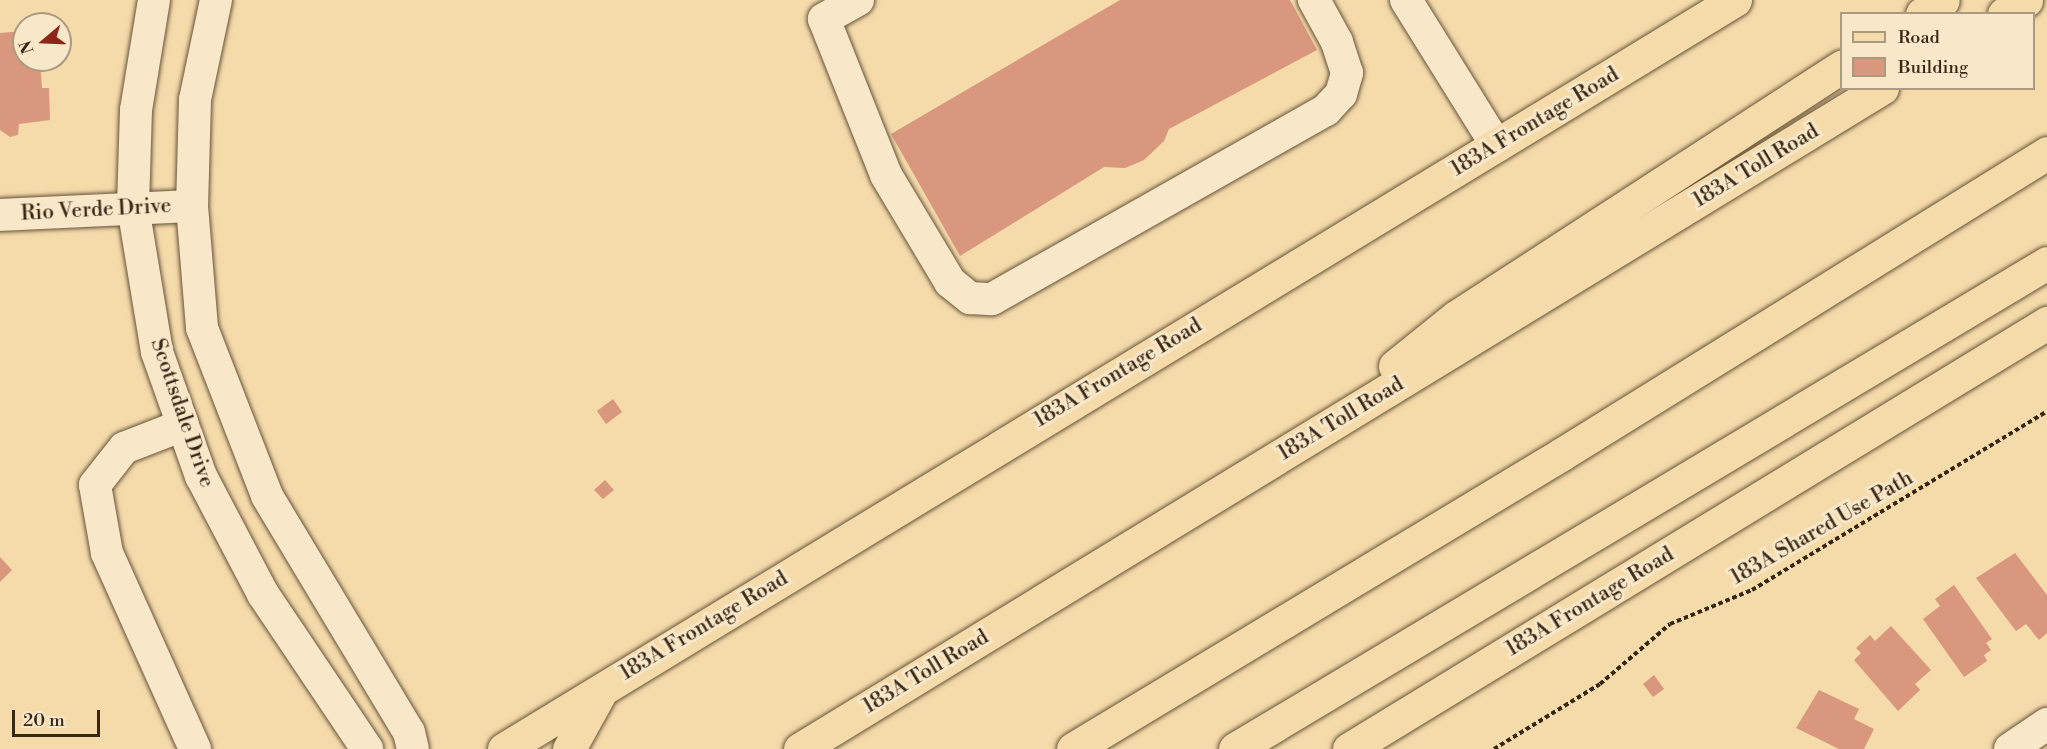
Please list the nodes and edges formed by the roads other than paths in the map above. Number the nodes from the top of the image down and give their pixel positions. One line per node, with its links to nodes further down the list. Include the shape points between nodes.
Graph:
1 (154, 0): 17 (street, Scottsdale Drive, via 136,110)
2 (216, 0): 16 (street, via 195,100)
3 (858, 0): 9 (street)
4 (1314, 0): 9 (street, via 1337,42 1347,73 1341,94 1326,110 992,299 970,298 950,282 903,204 886,175)
5 (1406, 0): 14 (street)
6 (1736, 0): 14 (main road, 183A Frontage Road)
7 (1943, 0): 10 (main road)
8 (2026, 0): 11 (main road)
9 (820, 10)
10 (1925, 12)
11 (2007, 12)
12 (1840, 67): 22 (main road, via 1456,317)
13 (1879, 90): 22 (main road, 183A Toll Road)
14 (1497, 146): 23 (main road, 183A Frontage Road)
15 (2047, 153): 31 (main road)
16 (192, 206): 17 (street, Rio Verde Drive); 27 (street, via 202,328 267,496 409,732)
17 (133, 207): 18 (street, Rio Verde Drive); 21 (street, Scottsdale Drive, via 157,352)
18 (0, 215)
19 (2047, 263): 32 (main road)
20 (2047, 323): 33 (main road, 183A Frontage Road)
21 (183, 425): 25 (street, via 124,448 95,485 107,553); 26 (street, Scottsdale Drive, via 201,476 263,594)
22 (1283, 455): 30 (main road, 183A Toll Road)
23 (602, 689): 28 (main road, 183A Frontage Road); 29 (main road)
24 (2047, 724): 34 (street)
25 (195, 749)
26 (367, 749)
27 (413, 749)
28 (504, 749)
29 (569, 749)
30 (800, 749)
31 (1073, 749)
32 (1235, 749)
33 (1349, 749)
34 (2010, 749)

